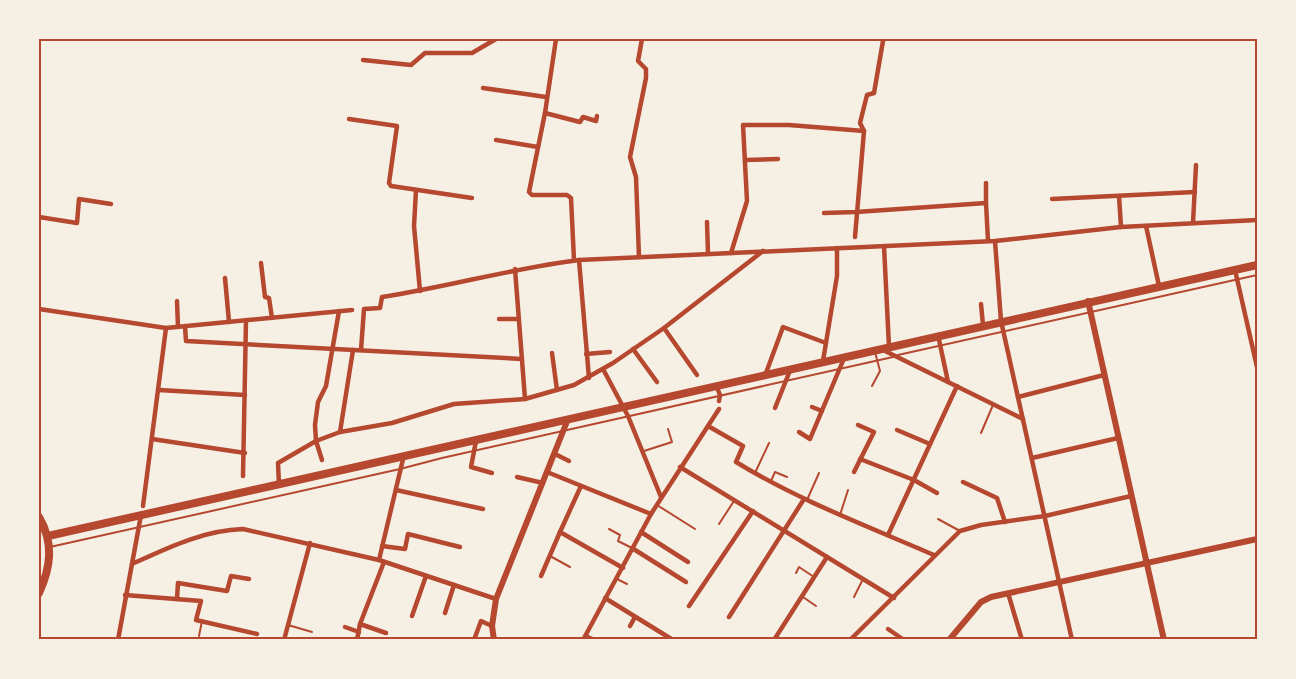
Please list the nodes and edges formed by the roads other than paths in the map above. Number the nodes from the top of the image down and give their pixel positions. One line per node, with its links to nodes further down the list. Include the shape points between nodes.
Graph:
1 (496, 39): 5 (street, via 472,53 425,53 411,65)
2 (556, 39): 7 (street)
3 (642, 39): 43 (street, via 638,61 646,69 646,78 630,158 636,177)
4 (883, 41): 11 (street, via 874,93 867,95 860,123)
5 (363, 60)
6 (483, 88): 7 (street)
7 (546, 97): 8 (street)
8 (544, 113): 10 (street, via 580,122 583,117 597,119); 13 (street)
9 (349, 119): 18 (street, via 397,126 389,185)
10 (594, 129)
11 (864, 131): 15 (street, via 743,125); 25 (street)
12 (496, 140): 13 (street)
13 (538, 147): 44 (street, via 530,194 570,196)
14 (778, 159): 15 (street)
15 (745, 160): 41 (street, via 747,201)
16 (1196, 165): 19 (street)
17 (986, 183): 23 (street)
18 (416, 190): 21 (street); 53 (street, via 414,226)
19 (1195, 192): 20 (street); 30 (street)
20 (1119, 196): 22 (street); 32 (street)
21 (472, 198)
22 (1052, 199)
23 (986, 203): 25 (street); 34 (street)
24 (111, 204): 27 (street, via 79,199 77,223)
25 (855, 212): 26 (street); 33 (street)
26 (824, 213)
27 (39, 217)
28 (1257, 220): 30 (street)
29 (707, 222): 42 (street)
30 (1193, 223): 31 (street)
31 (1146, 226): 32 (street); 52 (street)
32 (1121, 227): 35 (street)
33 (855, 237)
34 (988, 241): 35 (street); 36 (street)
35 (995, 241): 65 (street)
36 (953, 243): 37 (street); 40 (street)
37 (884, 246): 38 (street); 77 (street)
38 (837, 248): 39 (street); 74 (street, via 836,287)
39 (763, 251): 41 (street); 71 (street)
40 (954, 251)
41 (731, 253): 42 (street)
42 (708, 254): 43 (street)
43 (639, 257): 44 (street)
44 (577, 260): 47 (street); 84 (street)
45 (261, 263): 61 (street)
46 (1257, 265): 48 (main road)
47 (515, 269): 53 (street); 64 (street)
48 (1235, 269): 51 (street); 52 (main road)
49 (1257, 275): 51 (lane)
50 (225, 278): 66 (street)
51 (1237, 279): 60 (lane); 90 (street)
52 (1159, 286): 55 (main road)
53 (420, 291): 81 (street, via 382,297 380,308 364,309)
54 (177, 301): 68 (street)
55 (1088, 301): 60 (street); 65 (main road)
56 (981, 304): 67 (street)
57 (39, 309): 70 (street)
58 (352, 310): 59 (street)
59 (339, 311): 61 (street); 78 (street)
60 (1090, 312): 72 (lane); 96 (street)
61 (272, 318): 63 (street)
62 (499, 319): 64 (street)
63 (246, 320): 66 (street); 75 (street)
64 (518, 320): 87 (street)
65 (1001, 321): 67 (main road); 72 (street)
66 (230, 322): 69 (street)
67 (983, 325): 73 (main road)
68 (178, 327): 69 (street); 70 (street)
69 (185, 327): 75 (street, via 186,341)
70 (166, 328): 104 (street)
71 (664, 328): 79 (street); 95 (street)
72 (1004, 332): 76 (lane); 108 (street)
73 (938, 335): 76 (street); 77 (main road)
74 (826, 343): 88 (street); 94 (street, via 783,327)
75 (246, 345): 78 (street); 106 (street)
76 (940, 346): 86 (lane); 100 (street)
77 (881, 348): 85 (main road); 86 (street); 89 (lane)
78 (332, 349): 80 (street); 131 (street, via 326,386 318,402)
79 (633, 349): 93 (street); 99 (street)
80 (352, 350): 81 (street); 125 (street)
81 (361, 350): 87 (street)
82 (610, 352): 84 (street)
83 (552, 353): 105 (street)
84 (586, 354): 97 (street)
85 (846, 356): 88 (main road); 92 (street)
86 (894, 356): 89 (lane); 100 (street)
87 (522, 359): 109 (street)
88 (823, 360): 91 (main road)
89 (877, 360): 92 (lane); 102 (lane, via 880,371)
90 (1257, 367)
91 (790, 368): 94 (main road); 98 (street)
92 (841, 368): 98 (lane); 116 (street)
93 (603, 369): 97 (street); 112 (street)
94 (766, 373): 101 (main road)
95 (697, 375)
96 (1104, 375): 108 (street); 128 (street)
97 (589, 378): 105 (street)
98 (786, 380): 107 (lane); 114 (street)
99 (657, 382)
100 (948, 382): 103 (street)
101 (716, 385): 107 (street); 112 (main road)
102 (872, 386)
103 (957, 386): 111 (street); 133 (street)
104 (159, 390): 106 (street); 129 (street)
105 (557, 390): 109 (street)
106 (245, 395): 136 (street)
107 (720, 395): 110 (street); 117 (lane)
108 (1018, 397): 119 (street)
109 (525, 399): 125 (street, via 454,404 392,423)
110 (719, 401)
111 (994, 404): 119 (street); 127 (lane)
112 (623, 406): 117 (street); 118 (main road)
113 (812, 407): 116 (street)
114 (776, 408)
115 (719, 409): 121 (street)
116 (822, 411): 126 (street, via 810,439)
117 (628, 416): 123 (lane); 135 (street)
118 (568, 419): 123 (street); 130 (main road)
119 (1023, 419): 139 (street)
120 (858, 425): 140 (street, via 874,432)
121 (708, 426): 143 (street); 148 (street, via 743,446 736,462)
122 (668, 429): 135 (lane, via 672,442)
123 (564, 430): 134 (lane); 137 (street)
124 (897, 430): 133 (street)
125 (340, 432): 131 (street)
126 (799, 432)
127 (981, 433)
128 (1118, 438): 139 (street); 162 (street)
129 (152, 439): 136 (street); 167 (street)
130 (477, 439): 134 (street); 138 (main road)
131 (316, 441): 141 (street); 157 (street, via 278,463)
132 (769, 443): 148 (lane)
133 (930, 444): 153 (street)
134 (474, 451): 144 (lane); 147 (street, via 471,467)
135 (641, 452): 163 (street)
136 (245, 453): 150 (street)
137 (555, 454): 142 (street); 145 (street)
138 (404, 455): 144 (street); 157 (main road)
139 (1032, 458): 173 (street)
140 (860, 459): 146 (street); 153 (street)
141 (321, 460)
142 (569, 461)
143 (680, 467): 163 (street); 164 (street)
144 (400, 469): 159 (street); 178 (lane)
145 (548, 472): 156 (street); 158 (street)
146 (854, 472)
147 (492, 473)
148 (755, 473): 154 (street)
149 (819, 473): 165 (lane)
150 (243, 476)
151 (517, 477): 156 (street)
152 (787, 477): 154 (lane, via 775,472)
153 (914, 480): 161 (street); 185 (street)
154 (771, 481): 165 (street)
155 (963, 482): 176 (street, via 997,498)
156 (543, 483): 221 (street)
157 (279, 484): 171 (main road)
158 (581, 486): 170 (street); 183 (street)
159 (396, 490): 168 (street); 189 (street)
160 (848, 490): 172 (lane)
161 (937, 493)
162 (1131, 496): 173 (street); 198 (street)
163 (661, 497): 166 (street)
164 (734, 500): 169 (street); 177 (lane)
165 (806, 500): 172 (street); 181 (street)
166 (657, 505): 170 (street); 180 (lane)
167 (143, 506)
168 (483, 509)
169 (753, 512): 181 (street); 222 (street)
170 (651, 514): 184 (street)
171 (141, 515): 178 (street); 186 (main road)
172 (840, 515): 185 (street)
173 (1045, 516): 176 (street); 210 (street)
174 (39, 517): 186 (main road)
175 (938, 519): 182 (lane)
176 (1005, 522): 182 (street)
177 (719, 524)
178 (141, 525): 190 (lane); 199 (street)
179 (609, 529): 192 (lane, via 620,535 618,541)
180 (695, 529)
181 (784, 530): 195 (street); 227 (street)
182 (960, 531): 193 (street)
183 (561, 532): 194 (street); 201 (street)
184 (640, 532): 192 (street); 197 (street)
185 (888, 535): 193 (street)
186 (48, 536): 190 (main road)
187 (1257, 539): 198 (street)
188 (310, 543): 196 (street); 199 (street, via 243,529 222,529); 230 (street)
189 (382, 546): 191 (street, via 405,549 408,534); 196 (street)
190 (50, 547): 213 (main road, via 48,573)
191 (460, 547)
192 (632, 548): 201 (street); 209 (street)
193 (934, 555): 219 (street)
194 (550, 556): 200 (lane); 204 (street)
195 (827, 557): 205 (street); 208 (street)
196 (382, 561): 203 (street); 229 (street)
197 (688, 562)
198 (1147, 563): 210 (street); 257 (street)
199 (132, 564): 215 (street)
200 (570, 567)
201 (623, 568): 207 (street)
202 (796, 573): 205 (lane, via 799,567)
203 (426, 576): 212 (street); 225 (street)
204 (541, 576)
205 (814, 577): 216 (street)
206 (249, 579): 220 (street, via 231,576 227,591 178,584)
207 (617, 579): 211 (lane); 218 (street)
208 (863, 579): 217 (lane); 219 (street)
209 (686, 582)
210 (1059, 582): 214 (street); 256 (street)
211 (627, 584)
212 (454, 585): 221 (street); 224 (street)
213 (39, 593)
214 (1008, 593): 241 (street, via 981,602); 255 (street)
215 (125, 595): 220 (street); 244 (street)
216 (802, 596): 223 (lane); 252 (street)
217 (854, 597)
218 (606, 598): 226 (street); 242 (street)
219 (894, 598): 253 (street)
220 (177, 599): 228 (street, via 201,601 196,620)
221 (496, 599): 231 (street)
222 (689, 606)
223 (816, 606)
224 (444, 613)
225 (412, 616)
226 (635, 617): 232 (street); 239 (street)
227 (729, 617)
228 (202, 621): 238 (street); 240 (lane)
229 (360, 624): 236 (street); 237 (street)
230 (288, 625): 235 (lane); 245 (street)
231 (492, 626): 247 (street, via 481,621); 248 (street)
232 (630, 626)
233 (345, 627): 236 (street)
234 (888, 629): 243 (street)
235 (312, 632)
236 (358, 632): 246 (street)
237 (386, 633)
238 (257, 634)
239 (663, 634): 250 (street); 251 (street)
240 (199, 636)
241 (951, 637): 254 (street)
242 (584, 638): 249 (lane)
243 (900, 639)
244 (118, 640)
245 (284, 640)
246 (357, 640)
247 (474, 640)
248 (494, 640)
249 (597, 640)
250 (659, 640)
251 (673, 640)
252 (774, 640)
253 (850, 640)
254 (960, 640)
255 (1022, 640)
256 (1072, 640)
257 (1164, 640)

